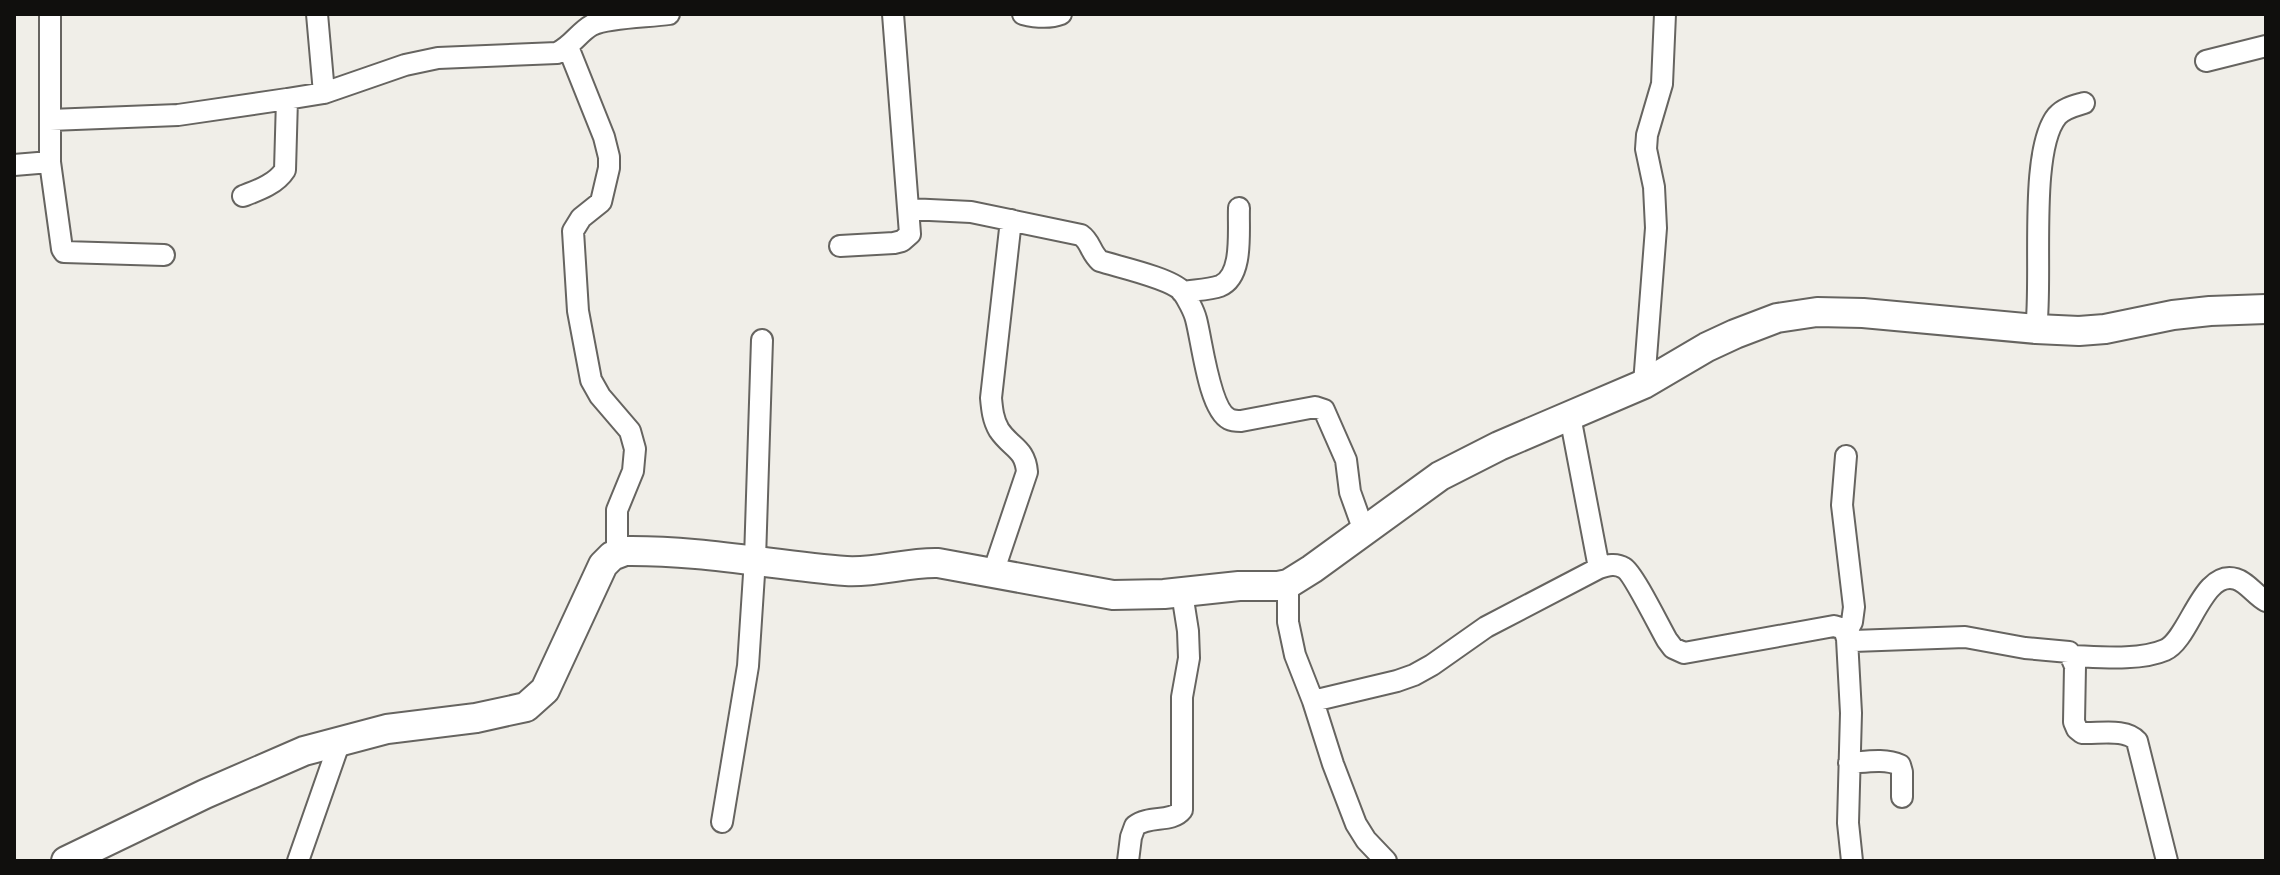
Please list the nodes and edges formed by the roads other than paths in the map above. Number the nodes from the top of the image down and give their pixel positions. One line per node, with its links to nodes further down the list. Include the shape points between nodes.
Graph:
1 (50, 14): 14 (street)
2 (317, 14): 11 (street)
3 (669, 14): 9 (street, via 590,26)
4 (893, 14): 19 (street)
5 (1023, 14): 6 (street)
6 (1061, 14)
7 (1665, 14): 27 (street, via 1662,84 1647,135 1656,228)
8 (2266, 46): 10 (street)
9 (568, 47): 11 (street, via 539,55 438,58); 31 (street, via 609,157 601,202 573,231 578,311 591,380 630,431 635,449 633,471 617,510)
10 (2206, 61)
11 (324, 93): 12 (street)
12 (287, 99): 14 (street, via 178,115); 17 (street, via 285,170 261,190)
13 (2084, 103): 25 (street, via 2057,116 2042,155)
14 (50, 120): 15 (street)
15 (50, 162): 16 (street); 22 (street, via 64,252)
16 (14, 165)
17 (243, 196)
18 (1239, 208): 23 (street, via 1237,270 1219,287)
19 (909, 209): 20 (street); 21 (street, via 910,234 902,241)
20 (1011, 220): 23 (street, via 1081,235 1100,261 1171,283); 34 (street, via 991,398 999,429 1024,456 1027,472)
21 (840, 246)
22 (164, 255)
23 (1182, 292): 30 (street, via 1196,318 1211,386 1231,421 1315,407 1324,410 1346,460)
24 (2266, 309): 25 (street, via 2173,315 2105,329)
25 (2036, 329): 27 (street, via 1817,312 1777,318 1735,334)
26 (762, 340): 32 (street)
27 (1644, 384): 28 (street)
28 (1570, 416): 30 (street, via 1440,476); 33 (street)
29 (1846, 456): 38 (street, via 1842,505 1854,607)
30 (1364, 531): 35 (street)
31 (617, 554): 32 (street); 41 (street, via 603,565 545,690 526,707)
32 (755, 559): 34 (street, via 848,571 938,563); 44 (street, via 748,666)
33 (1599, 568): 38 (street, via 1625,568 1667,640 1684,653 1834,626 1844,629); 40 (street, via 1486,627 1414,675)
34 (993, 573): 36 (street, via 1113,595)
35 (1288, 584): 36 (street); 40 (street, via 1295,655)
36 (1182, 593): 47 (street, via 1189,658 1182,697 1182,810 1176,817 1135,826)
37 (2266, 601): 39 (street, via 2230,578 2212,585 2168,650)
38 (1846, 636): 39 (street, via 1867,642 1965,637); 42 (street)
39 (2072, 656): 50 (street, via 2077,729 2125,733 2137,741)
40 (1313, 701): 48 (street, via 1356,824)
41 (340, 741): 45 (street, via 270,764); 46 (street)
42 (1849, 763): 43 (street, via 1900,765); 49 (street)
43 (1902, 797)
44 (722, 822)
45 (66, 861)
46 (298, 861)
47 (1128, 861)
48 (1386, 861)
49 (1852, 861)
50 (2167, 861)

